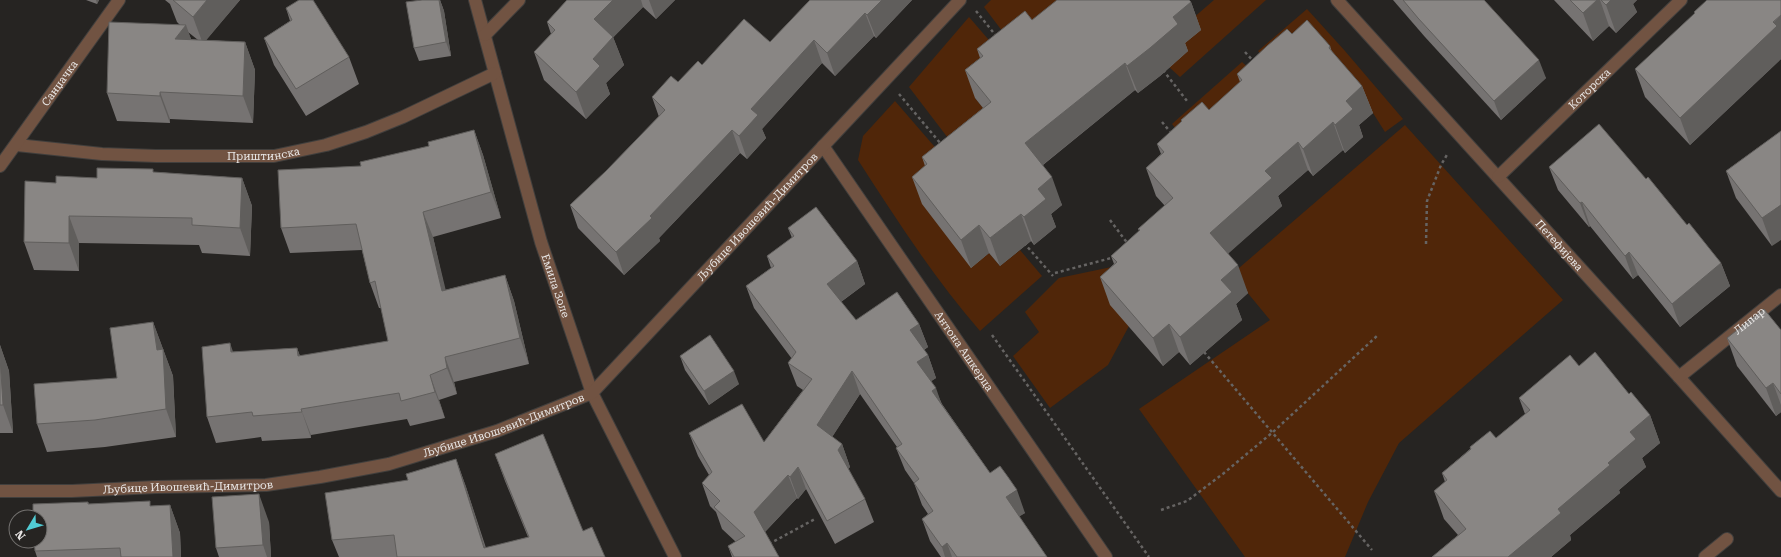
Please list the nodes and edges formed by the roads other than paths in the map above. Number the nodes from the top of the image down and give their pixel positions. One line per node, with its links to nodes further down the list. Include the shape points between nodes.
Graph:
1 (119, 0): 9 (street, Санџачка)
2 (476, 0): 7 (street, Емила Золе)
3 (519, 0): 7 (street)
4 (960, 0): 10 (street, Љубице Ивошевић-Димитров)
5 (1337, 0): 12 (street, Петефијева)
6 (1681, 0): 12 (street, Которска)
7 (485, 35): 8 (street, Емила Золе)
8 (494, 73): 9 (street, Приштинска, via 404,117 366,132 326,145 274,156 141,156); 15 (street, Емила Золе, via 541,242)
9 (17, 145): 11 (street, Санџачка)
10 (823, 146): 15 (street, Љубице Ивошевић-Димитров); 20 (street, Антона Ашкерца)
11 (0, 166)
12 (1498, 178): 14 (street, Петефијева)
13 (1781, 295): 14 (street, Липар)
14 (1679, 377): 17 (street, Петефијева)
15 (592, 393): 16 (street, Љубице Ивошевић-Димитров, via 497,431 390,464 320,477 266,485); 19 (street, Емила Золе)
16 (0, 491)
17 (1781, 491)
18 (1727, 539): 21 (street)
19 (675, 557)
20 (1106, 557)
21 (1706, 557)

